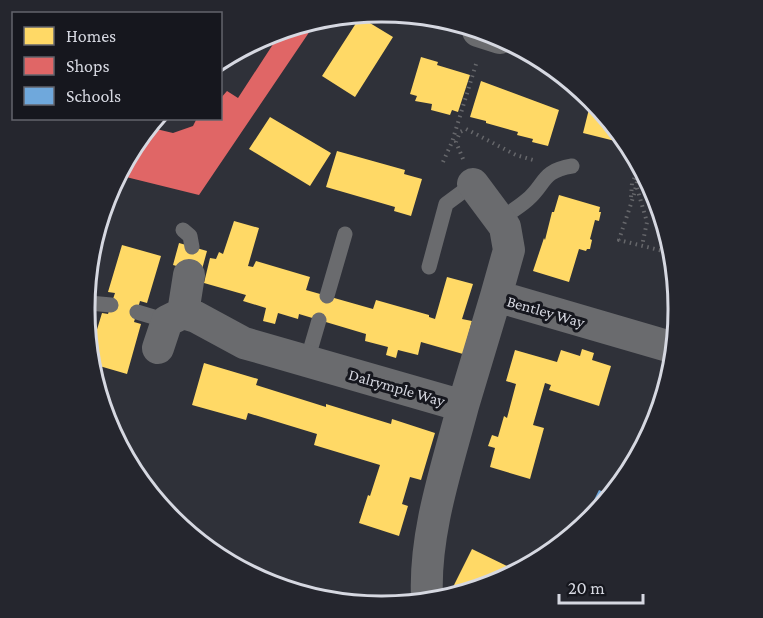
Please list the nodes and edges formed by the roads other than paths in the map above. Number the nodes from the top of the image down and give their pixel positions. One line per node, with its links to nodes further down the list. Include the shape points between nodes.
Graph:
1 (564, 167): 3 (lane)
2 (473, 184): 3 (street); 7 (lane, via 447,204)
3 (499, 220): 9 (street, via 505,227 509,250)
4 (183, 230): 6 (lane, via 190,236)
5 (345, 234): 8 (lane)
6 (190, 264): 14 (street)
7 (429, 267)
8 (327, 296)
9 (496, 296): 15 (street, Bentley Way); 17 (street, Bentley Way)
10 (95, 304): 11 (lane)
11 (111, 305)
12 (137, 312): 14 (lane)
13 (320, 321): 16 (lane)
14 (169, 327): 16 (street, Dalrymple Way, via 195,317 244,343)
15 (666, 346)
16 (308, 361): 17 (street, Dalrymple Way)
17 (463, 406): 18 (street, Dalrymple Way, via 435,517)
18 (427, 592)

